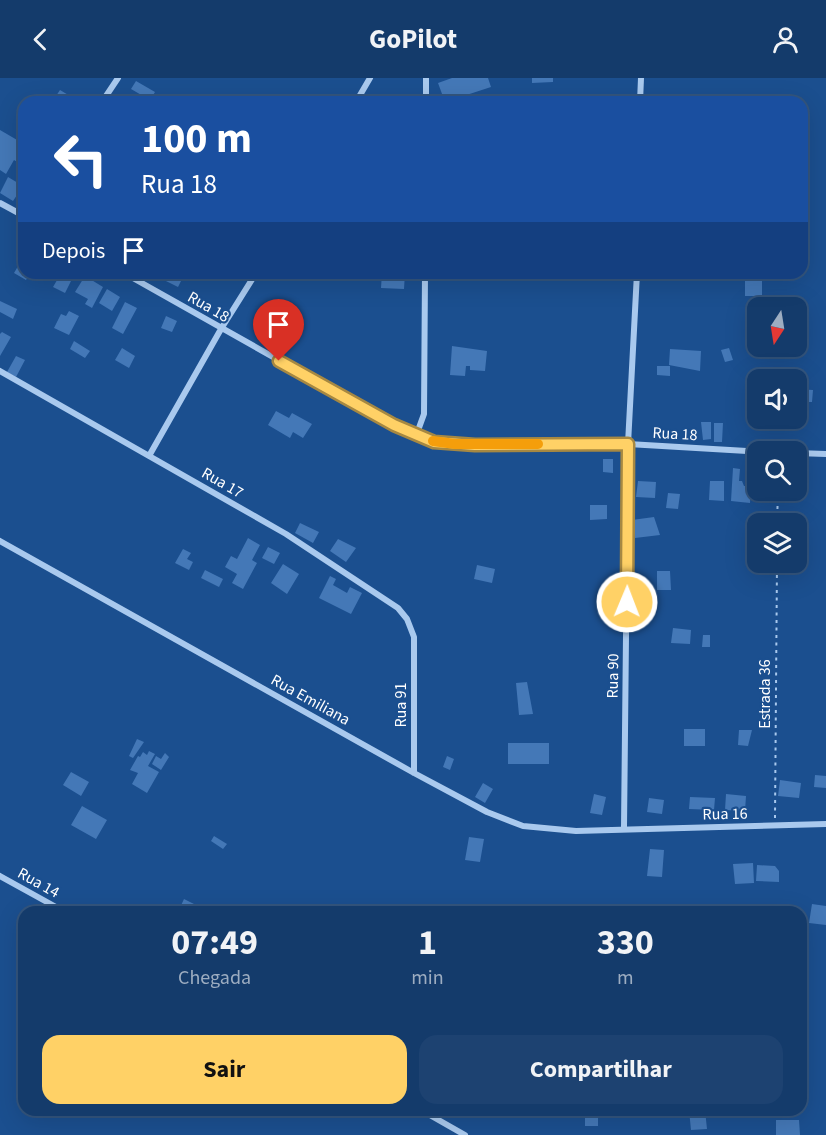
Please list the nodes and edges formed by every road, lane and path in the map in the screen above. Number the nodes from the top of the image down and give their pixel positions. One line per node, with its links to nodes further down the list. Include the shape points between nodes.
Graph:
1 (118, 78): 5 (street)
2 (370, 78): 6 (street)
3 (426, 78): 7 (street)
4 (641, 78): 8 (street)
5 (106, 96)
6 (360, 96)
7 (426, 96)
8 (640, 96)
9 (0, 202): 10 (street)
10 (18, 212)
11 (135, 279): 15 (street, Rua 18)
12 (252, 279): 15 (street)
13 (425, 279): 17 (street, via 424,414)
14 (637, 279): 18 (street, Rua 90)
15 (221, 328): 17 (street, Rua 18); 22 (street)
16 (0, 371): 22 (street, Rua 17)
17 (416, 436): 18 (street, Rua 18, via 455,444)
18 (628, 444): 19 (street, Rua 18); 29 (street, Rua 90)
19 (747, 451)
20 (807, 453): 21 (street)
21 (826, 454)
22 (149, 456): 25 (street, Rua 17, via 286,534 384,597 407,619)
23 (0, 541): 26 (street, Rua Emiliana)
24 (777, 573): 28 (path, Estrada 36)
25 (414, 637): 26 (street, Rua 91)
26 (414, 773): 29 (street, Rua Emiliana, via 487,812 523,826 576,831)
27 (826, 824): 28 (street, Rua 16)
28 (775, 825): 29 (street, Rua 16)
29 (624, 828)
30 (0, 876): 31 (street, Rua 14)
31 (54, 906)
32 (432, 1116): 33 (street)
33 (465, 1135)

